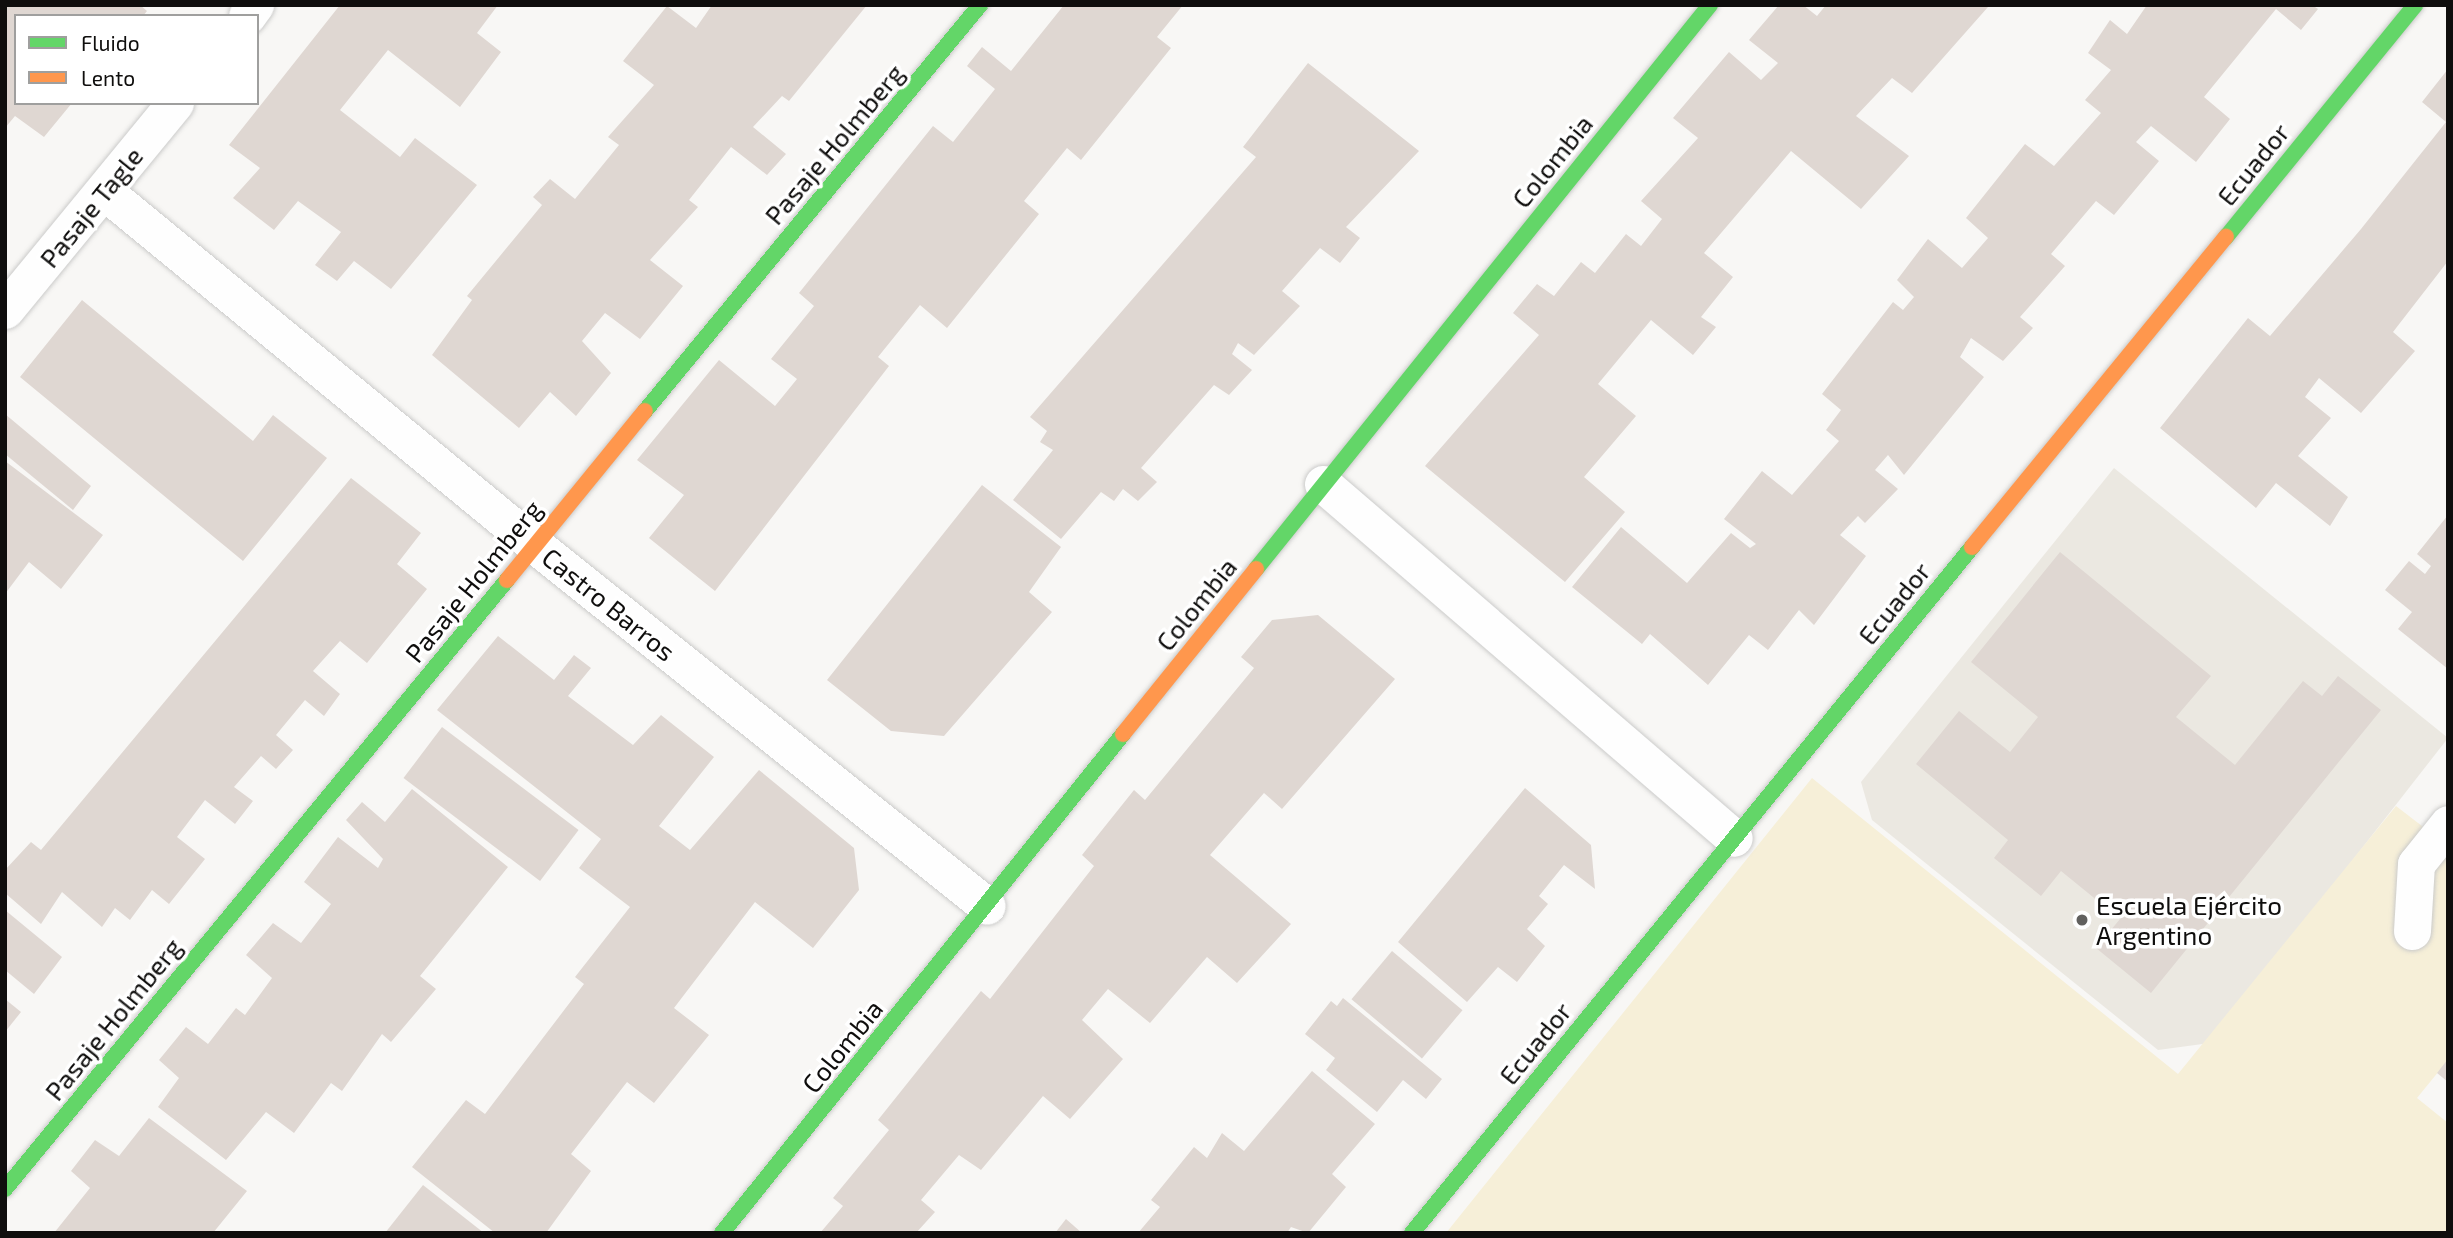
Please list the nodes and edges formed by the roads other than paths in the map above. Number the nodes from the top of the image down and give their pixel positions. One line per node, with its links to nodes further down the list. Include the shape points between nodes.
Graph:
1 (980, 5): 8 (street, Pasaje Holmberg)
2 (1710, 5): 7 (street, Colombia)
3 (2415, 5): 10 (street, Ecuador)
4 (173, 105): 5 (street, Pasaje Tagle)
5 (104, 191): 6 (street, Pasaje Tagle); 8 (street, Castro Barros)
6 (5, 310)
7 (1323, 484): 10 (street); 11 (street, Colombia)
8 (535, 544): 11 (street, Castro Barros); 13 (street, Pasaje Holmberg)
9 (2448, 824): 12 (street, via 2416,864)
10 (1734, 838): 15 (street, Ecuador)
11 (987, 906): 14 (street, Colombia)
12 (2412, 931)
13 (5, 1189)
14 (722, 1233)
15 (1412, 1233)

